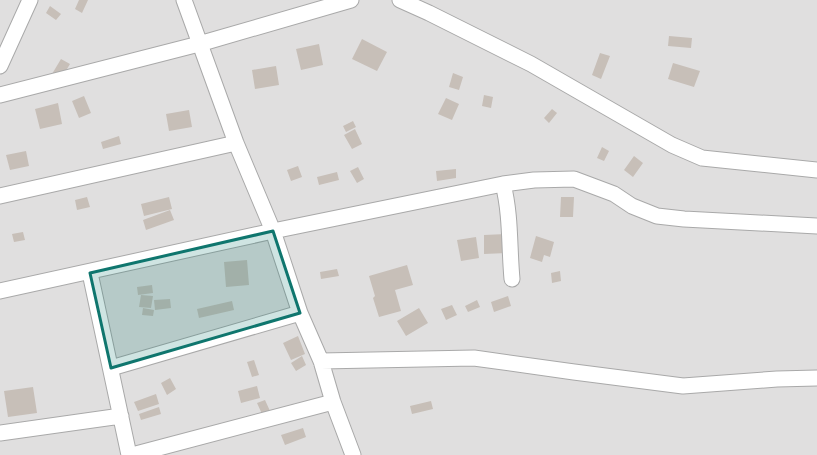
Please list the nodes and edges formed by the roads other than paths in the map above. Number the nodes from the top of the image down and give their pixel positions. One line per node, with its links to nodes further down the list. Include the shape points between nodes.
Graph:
1 (30, 0): 7 (street)
2 (184, 0): 6 (street)
3 (351, 0): 6 (street)
4 (400, 0): 5 (street)
5 (432, 6): 10 (street, via 672,145 702,158)
6 (199, 44): 8 (street); 9 (street)
7 (0, 66)
8 (0, 95)
9 (236, 143): 12 (street); 14 (street)
10 (817, 170)
11 (503, 184): 13 (street, via 574,179 614,194 632,206 657,216); 14 (street); 16 (street, via 510,220)
12 (0, 196)
13 (817, 226)
14 (273, 231): 15 (street); 18 (street)
15 (90, 273): 17 (street); 20 (street)
16 (512, 279)
17 (0, 291)
18 (300, 313): 19 (street); 20 (street)
19 (321, 361): 21 (street, via 474,358 683,386); 22 (street)
20 (111, 368): 23 (street)
21 (817, 378)
22 (333, 402): 25 (street); 26 (street)
23 (121, 416): 24 (street); 25 (street)
24 (0, 433)
25 (130, 455)
26 (353, 455)

